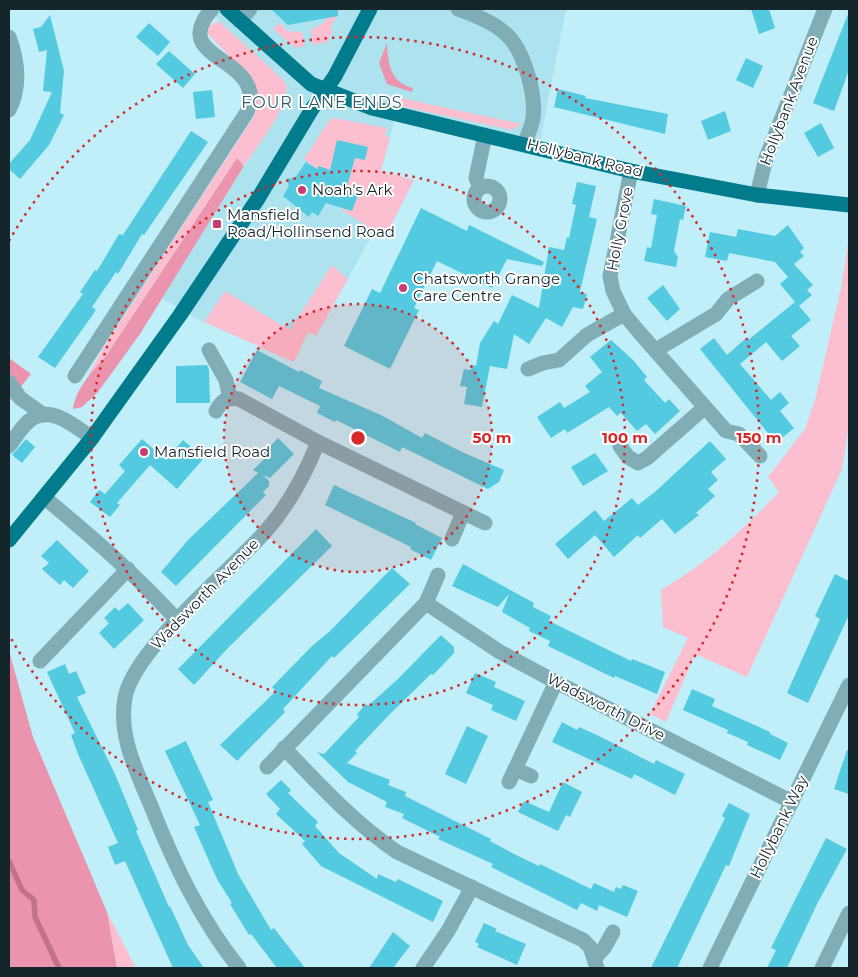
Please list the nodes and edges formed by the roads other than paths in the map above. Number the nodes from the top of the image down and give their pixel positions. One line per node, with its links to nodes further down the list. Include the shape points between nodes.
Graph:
1 (212, 9): 21 (street, via 202,21 199,30 201,40 206,48 246,81 251,100 247,112)
2 (227, 9): 6 (main road, Hollybank Road)
3 (370, 9): 8 (main road)
4 (458, 9): 11 (street, via 493,24 508,36 524,62 532,91 533,118)
5 (825, 9): 14 (street, Hollybank Avenue, via 766,158)
6 (245, 15): 8 (main road, Hollybank Road, via 304,78)
7 (9, 37): 9 (street, via 18,76 15,99)
8 (326, 91): 10 (main road, Hollybank Road, via 396,115); 27 (main road, via 210,271)
9 (9, 110)
10 (485, 135): 11 (main road, Hollybank Road); 13 (street, via 477,174)
11 (525, 144): 12 (main road, Hollybank Road)
12 (631, 171): 14 (main road, Hollybank Road); 17 (street, Holly Grove, via 610,276)
13 (480, 188)
14 (757, 195): 15 (main road, Hollybank Road)
15 (849, 205)
16 (757, 281): 19 (street, via 728,299 716,314)
17 (624, 314): 19 (street, Holly Grove); 20 (street, via 587,335 559,360)
18 (208, 350): 23 (street, via 217,362)
19 (656, 350): 24 (street, Holly Grove)
20 (528, 369)
21 (75, 376)
22 (9, 382): 26 (street, via 20,398)
23 (230, 398): 25 (street, via 221,402); 28 (street, via 239,399)
24 (704, 408): 30 (street, via 638,463 628,457); 31 (street, Holly Grove, via 726,432 739,434)
25 (216, 411)
26 (44, 415): 27 (street, via 65,420); 29 (street, via 29,421)
27 (92, 438): 32 (main road)
28 (318, 442): 33 (street); 40 (street, Wadsworth Avenue, via 305,475 286,506 265,532)
29 (9, 446)
30 (620, 446)
31 (760, 456)
32 (45, 498): 36 (main road); 37 (street)
33 (463, 513): 34 (street); 35 (street)
34 (485, 523)
35 (452, 539)
36 (9, 540)
37 (128, 569): 40 (street); 41 (street)
38 (438, 574): 39 (street)
39 (426, 603): 42 (street, Wadsworth Drive, via 500,652); 44 (street)
40 (177, 620): 52 (street, Wadsworth Avenue, via 140,664 131,680 124,697 125,733 129,752 162,834 199,912)
41 (40, 661)
42 (556, 682): 46 (street, via 512,776); 47 (street, Wadsworth Drive)
43 (849, 685): 47 (street, Hollybank Way)
44 (284, 748): 45 (street); 48 (street, via 374,836 397,852)
45 (267, 767)
46 (531, 776)
47 (792, 802): 54 (street, Hollybank Way)
48 (472, 887): 51 (street, via 583,940 590,947); 53 (street)
49 (849, 913): 55 (street)
50 (613, 932): 51 (street)
51 (596, 963)
52 (239, 968)
53 (423, 968)
54 (710, 968)
55 (822, 968)

